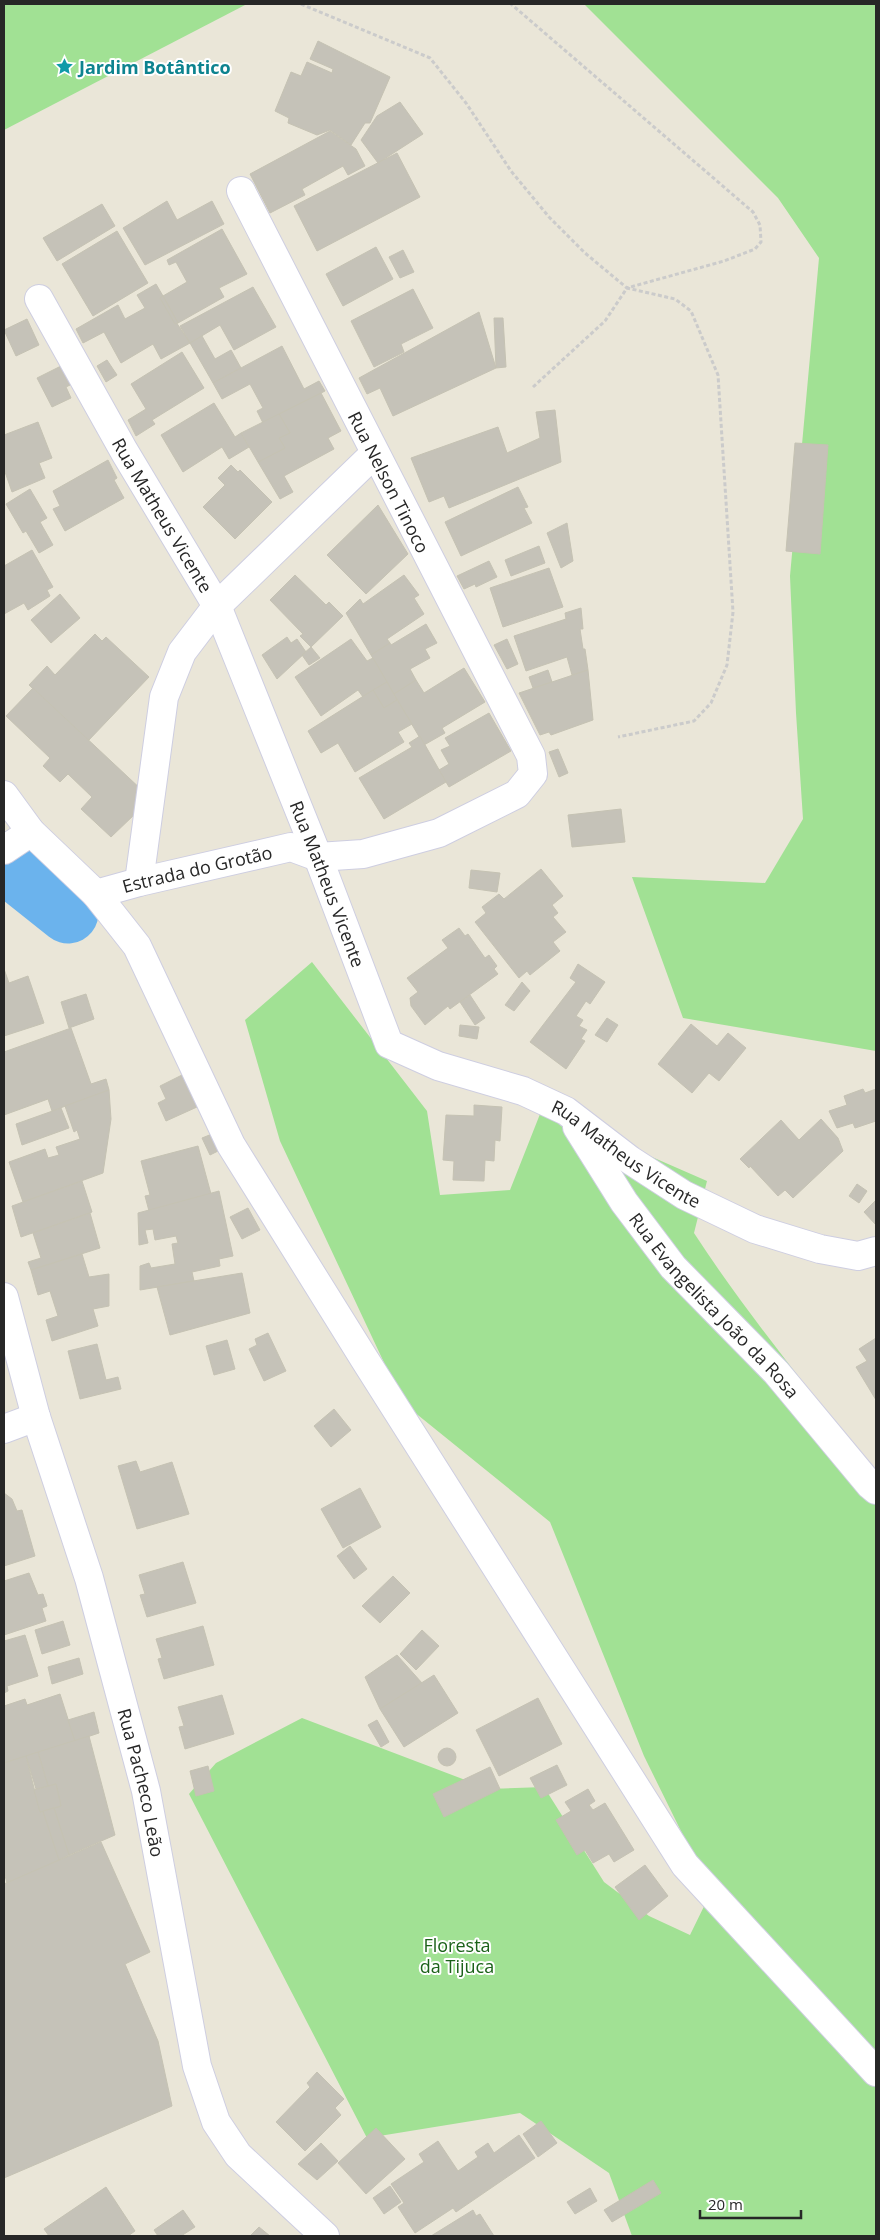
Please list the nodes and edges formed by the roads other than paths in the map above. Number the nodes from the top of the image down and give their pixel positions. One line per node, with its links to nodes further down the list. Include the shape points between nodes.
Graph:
1 (241, 191): 3 (street, Rua Nelson Tinoco)
2 (39, 299): 4 (street, Rua Matheus Vicente, via 124,451)
3 (374, 454): 4 (street); 5 (street, Rua Nelson Tinoco, via 531,756)
4 (217, 606): 9 (street, Rua Matheus Vicente); 10 (street, via 182,652 164,697)
5 (533, 774): 9 (street, Estrada do Grotão, via 517,794 439,833 363,854)
6 (4, 794): 7 (street)
7 (31, 832): 8 (street); 11 (street)
8 (4, 850)
9 (318, 857): 10 (street, Estrada do Grotão, via 290,847); 12 (street, Rua Matheus Vicente, via 389,1044 438,1066 523,1092)
10 (139, 882): 11 (street, Estrada do Grotão)
11 (96, 894): 18 (street, via 137,946 231,1145 685,1865)
12 (566, 1111): 13 (street, Rua Matheus Vicente, via 630,1160 684,1195 755,1228 820,1249 858,1256); 17 (street, Rua Evangelista João da Rosa, via 624,1202 673,1267 776,1372)
13 (876, 1252)
14 (4, 1297): 15 (street, Rua Pacheco Leão)
15 (36, 1417): 16 (street); 19 (street, Rua Pacheco Leão, via 89,1578 146,1791 197,2066 216,2122 238,2155)
16 (4, 1429)
17 (876, 1490)
18 (876, 2072)
19 (325, 2236)

